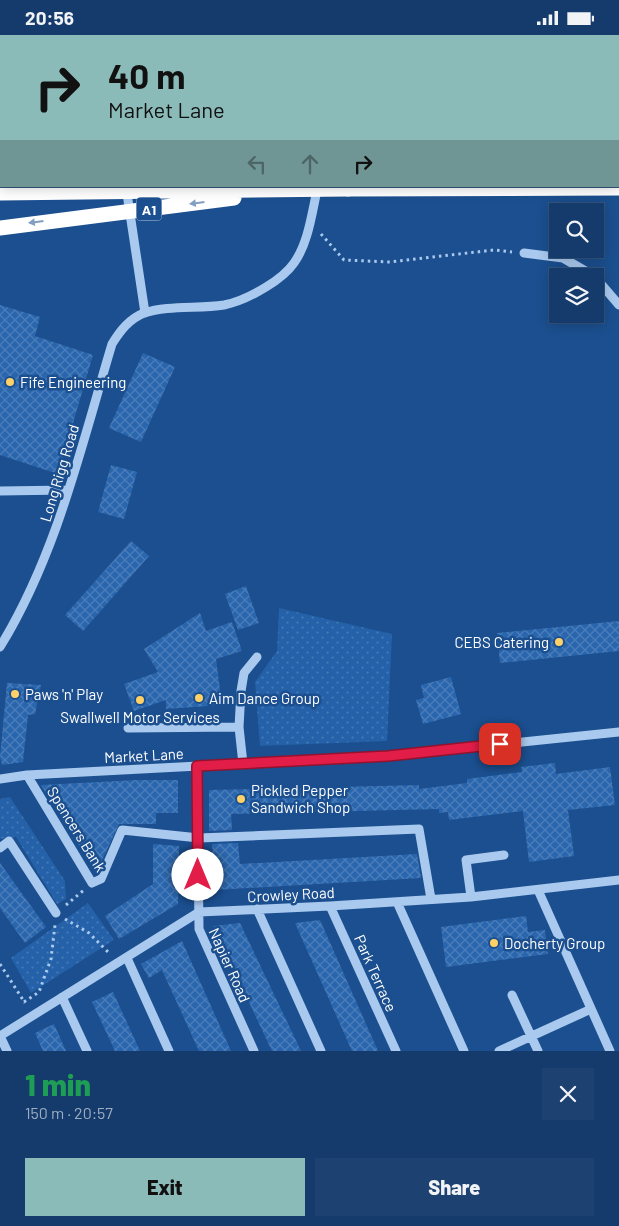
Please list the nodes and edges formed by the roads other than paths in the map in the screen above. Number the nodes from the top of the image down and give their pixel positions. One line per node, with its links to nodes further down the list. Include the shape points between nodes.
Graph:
1 (126, 187): 11 (street)
2 (318, 187): 11 (street, via 304,242 295,262 284,275 254,295 223,305)
3 (619, 188): 4 (highway, A1, bridge)
4 (298, 190): 5 (highway, A1, bridge); 6 (highway, A1, one-way to 6, bridge)
5 (0, 193)
6 (0, 227)
7 (524, 253): 8 (street, via 563,258)
8 (579, 268)
9 (604, 288): 10 (street)
10 (619, 305)
11 (145, 313): 12 (street, Long Rigg Road, via 126,326 112,344)
12 (68, 490): 13 (street); 14 (street, Long Rigg Road, via 41,569)
13 (0, 491)
14 (0, 647)
15 (257, 657): 17 (street, via 244,673)
16 (128, 727): 17 (street)
17 (238, 727): 19 (street)
18 (619, 732): 19 (street, Market Lane, via 388,756)
19 (243, 764): 20 (street, Market Lane)
20 (197, 766): 21 (street, Market Lane); 23 (street, Napier Road)
21 (27, 775): 22 (street, Market Lane); 23 (street, Spencers Bank, via 92,883 101,879 122,830)
22 (0, 779)
23 (199, 838): 29 (street, via 419,829); 33 (street, Napier Road)
24 (0, 848): 34 (street, via 9,841)
25 (504, 855): 28 (street, via 466,860)
26 (619, 880): 27 (street, Crowley Road)
27 (538, 890): 28 (street, Crowley Road); 38 (street)
28 (471, 897): 29 (street, Crowley Road)
29 (431, 899): 30 (street, Crowley Road)
30 (397, 902): 31 (street, Crowley Road); 47 (street)
31 (330, 906): 32 (street, Crowley Road); 46 (street, Park Terrace)
32 (257, 909): 33 (street, Crowley Road); 45 (street)
33 (198, 911): 35 (street); 44 (street, Napier Road, via 199,929)
34 (56, 913)
35 (127, 958): 37 (street); 43 (street)
36 (512, 995): 40 (street)
37 (62, 997): 39 (street); 42 (street)
38 (591, 1009): 40 (street); 50 (street)
39 (0, 1036): 41 (street)
40 (531, 1036): 48 (street); 49 (street)
41 (7, 1051)
42 (87, 1051)
43 (169, 1051)
44 (254, 1051)
45 (321, 1051)
46 (396, 1051)
47 (464, 1051)
48 (499, 1051)
49 (538, 1051)
50 (610, 1051)

